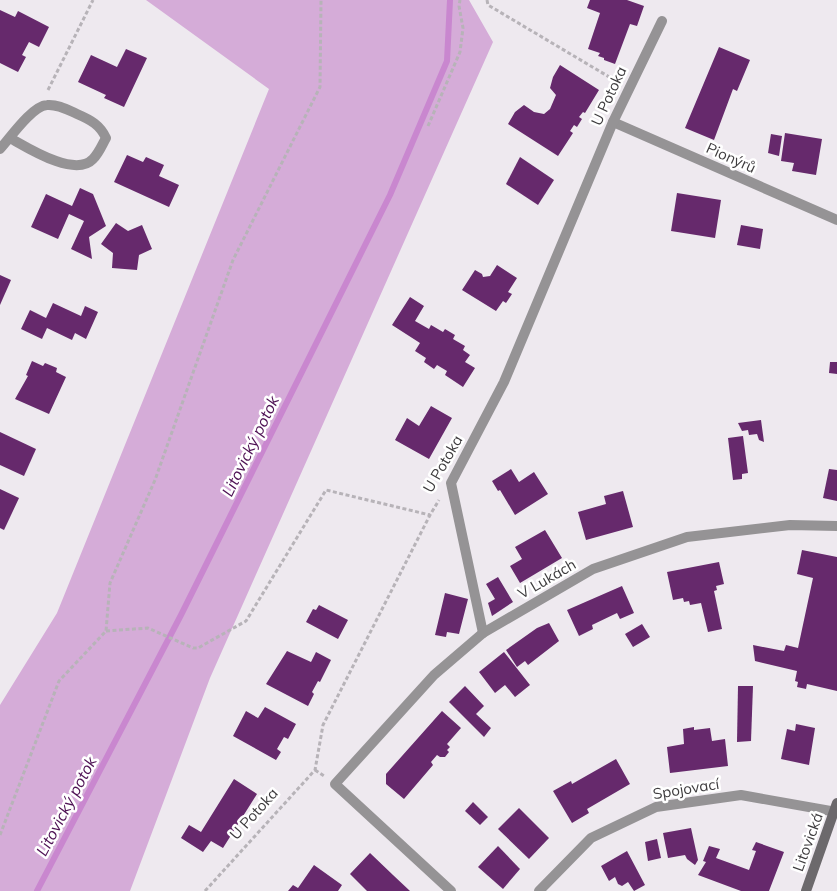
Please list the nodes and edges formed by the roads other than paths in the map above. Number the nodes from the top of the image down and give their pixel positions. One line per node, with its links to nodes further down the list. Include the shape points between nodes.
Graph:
1 (662, 21): 2 (street, U Potoka)
2 (613, 122): 5 (street, Pionýrů); 7 (street, U Potoka, via 504,382 451,483)
3 (10, 138): 3 (street, via 58,163 81,166 93,160 106,138 101,127 88,119 61,107 46,105 33,111); 4 (street)
4 (0, 150)
5 (837, 220)
6 (837, 526): 7 (street, V Lukách, via 790,525 687,537 593,570)
7 (483, 634): 9 (street, V Lukách, via 434,675 335,784)
8 (836, 809): 10 (street, Spojovací, via 741,795 656,806 591,838); 11 (street, Litovická)
9 (451, 891)
10 (539, 891)
11 (806, 891)

